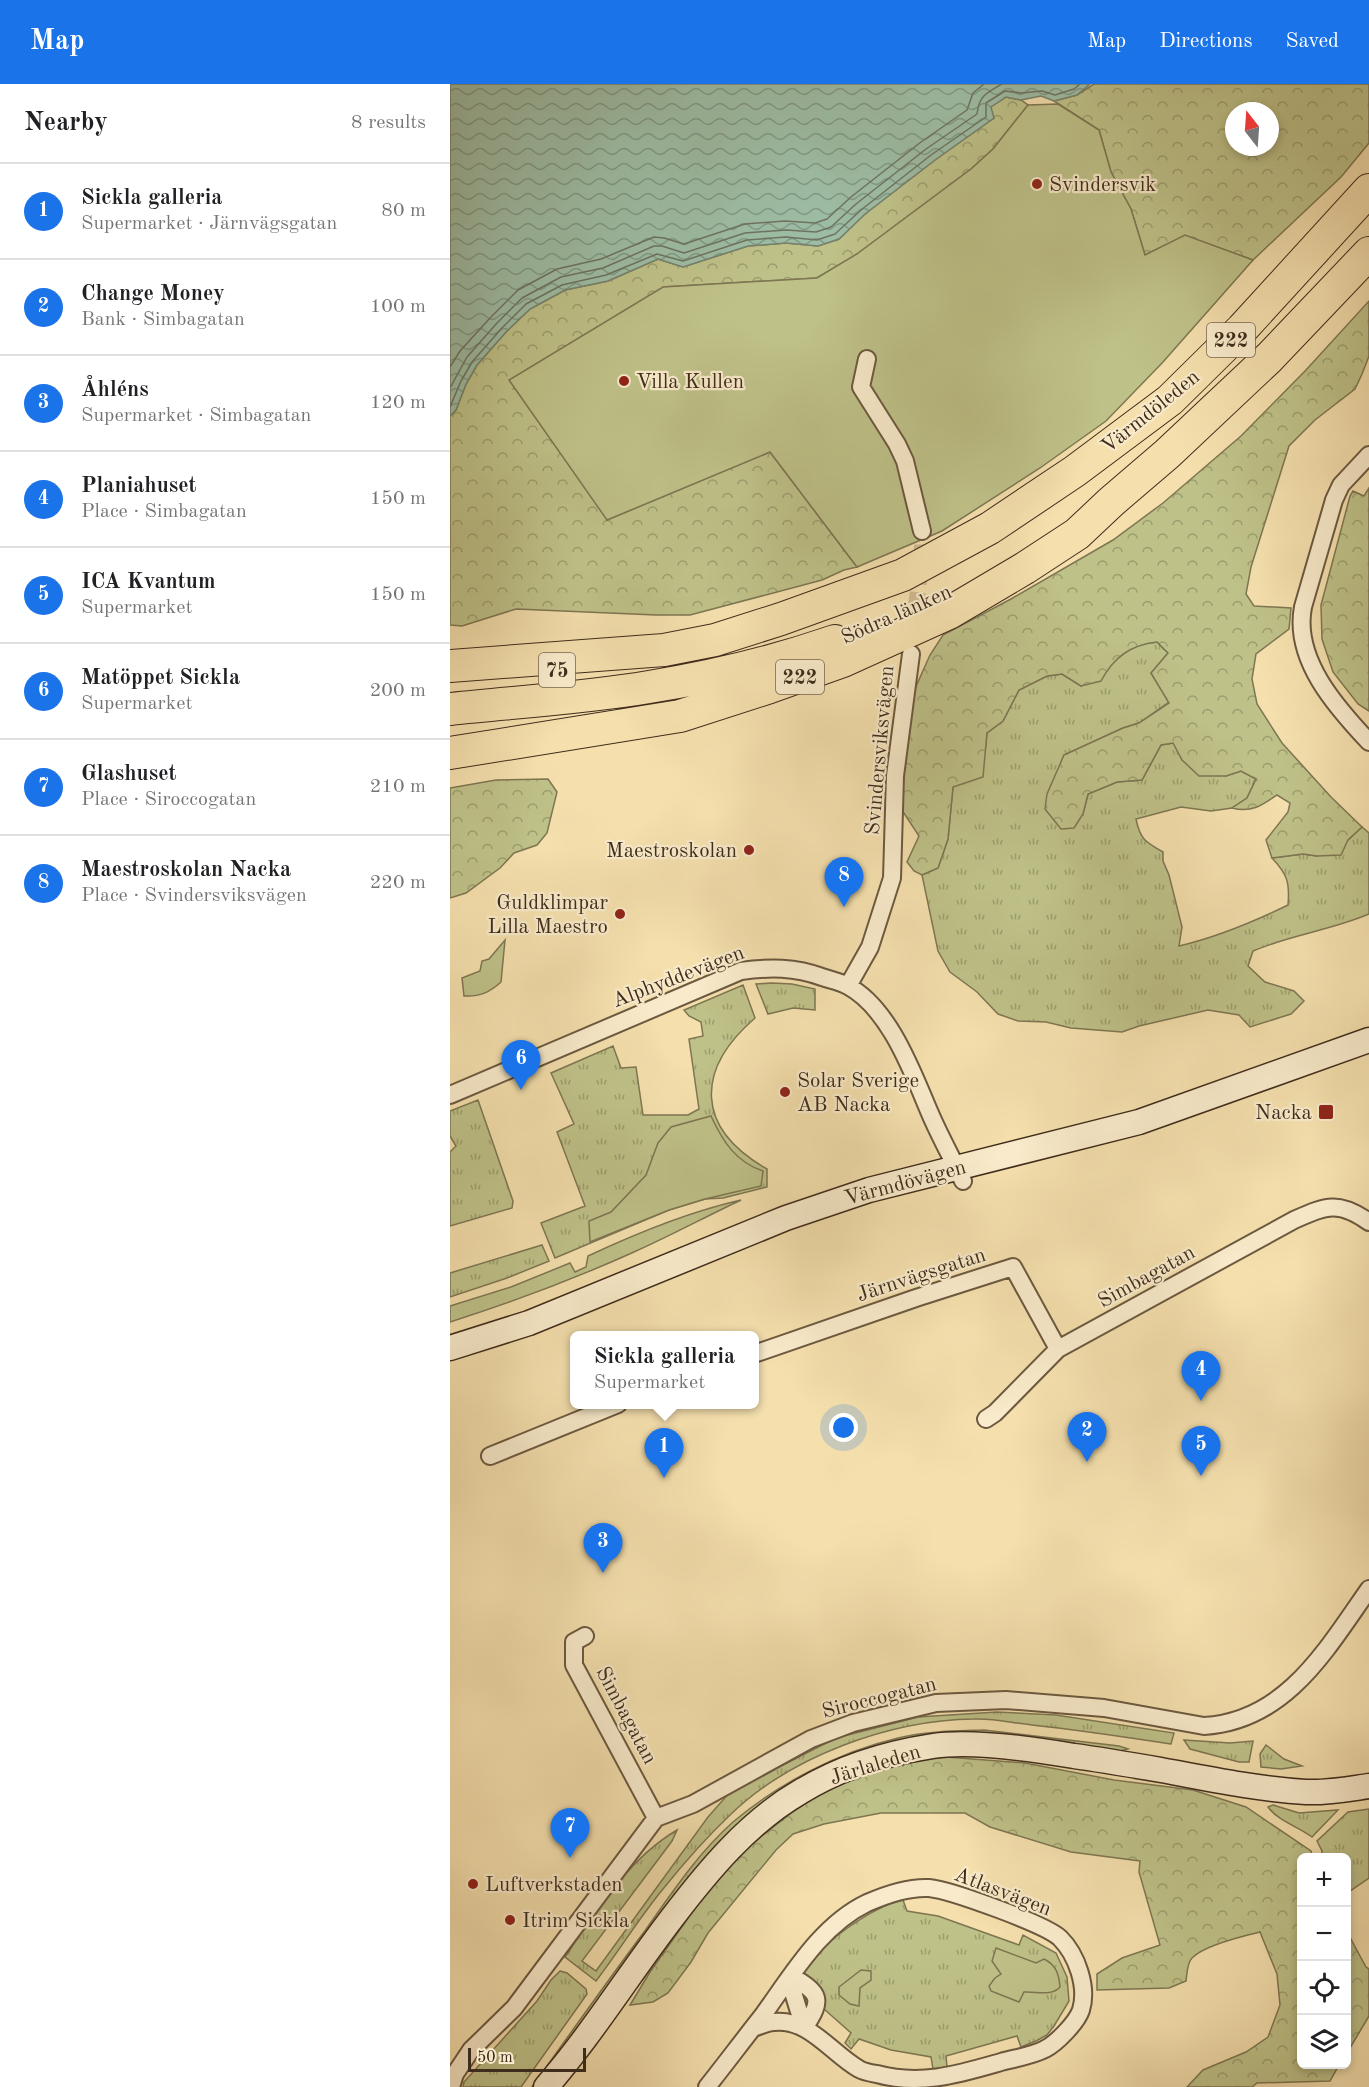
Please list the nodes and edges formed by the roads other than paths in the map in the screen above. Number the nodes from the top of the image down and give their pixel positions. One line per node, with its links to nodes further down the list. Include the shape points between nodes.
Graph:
1 (1369, 190): 7 (highway, Värmdöleden / 222, via 1242,329 1170,400 990,528 903,575 715,640)
2 (1369, 253): 5 (highway, Värmdöleden / 222, via 1245,381)
3 (867, 359): 6 (street, via 861,387 905,461)
4 (1369, 455): 12 (street, via 1341,485 1334,500 1300,624 1312,665 1326,690)
5 (1111, 502): 11 (highway, Södra länken / 75, via 1007,561 894,617 784,659 647,687); 13 (highway, 222, via 1077,534 1025,568 949,613 843,661 680,716)
6 (922, 531)
7 (664, 650): 9 (highway, 222); 10 (highway, 75, via 575,668)
8 (911, 654): 14 (street, Svindersviksvägen, via 895,776 892,878 870,947)
9 (450, 666)
10 (450, 685)
11 (450, 709)
12 (1365, 732)
13 (450, 753)
14 (848, 986): 16 (street, Alphyddevägen, via 789,969 741,971); 17 (street, Alphyddevägen, via 866,999 891,1030)
15 (1369, 1040): 17 (main road, Värmdövägen, via 1138,1122)
16 (450, 1095)
17 (959, 1174): 19 (main road, Värmdövägen, via 869,1190 786,1218 539,1319)
18 (1369, 1222): 20 (street, Simbagatan, via 1329,1206 1294,1220)
19 (450, 1348)
20 (1058, 1349): 21 (street, Järnvägsgatan, via 1013,1267); 23 (street, Simbagatan)
21 (759, 1352)
22 (606, 1409): 24 (street)
23 (986, 1419)
24 (490, 1456)
25 (1369, 1589): 28 (street, Siroccogatan, via 1321,1656 1293,1687 1276,1702 1235,1720 1204,1726 1055,1703 936,1703 811,1738 693,1804)
26 (585, 1636): 28 (street, Simbagatan, via 574,1642 574,1665)
27 (1369, 1786): 33 (main road, Järlaleden, via 1307,1792 1252,1787 1059,1753 988,1746 935,1746 839,1772 799,1792 760,1821 717,1863)
28 (656, 1818): 32 (street, via 514,2008)
29 (790, 1977): 30 (street, Atlasvägen); 31 (street); 31 (street, Atlasvägen, via 837,1923 866,1904 896,1892 928,1888 960,1895 1059,1938 1082,1982 1081,2011 1060,2039 1033,2054 944,2077 897,2079 860,2070)
30 (758, 2021): 31 (street, Atlasvägen, via 790,2022); 38 (street, Atlasvägen)
31 (804, 2028)
32 (471, 2050): 34 (street); 35 (street)
33 (575, 2054): 36 (main road, Järlaleden); 37 (main road, Järlaleden)
34 (450, 2064)
35 (451, 2087)
36 (546, 2087)
37 (557, 2087)
38 (707, 2087)

